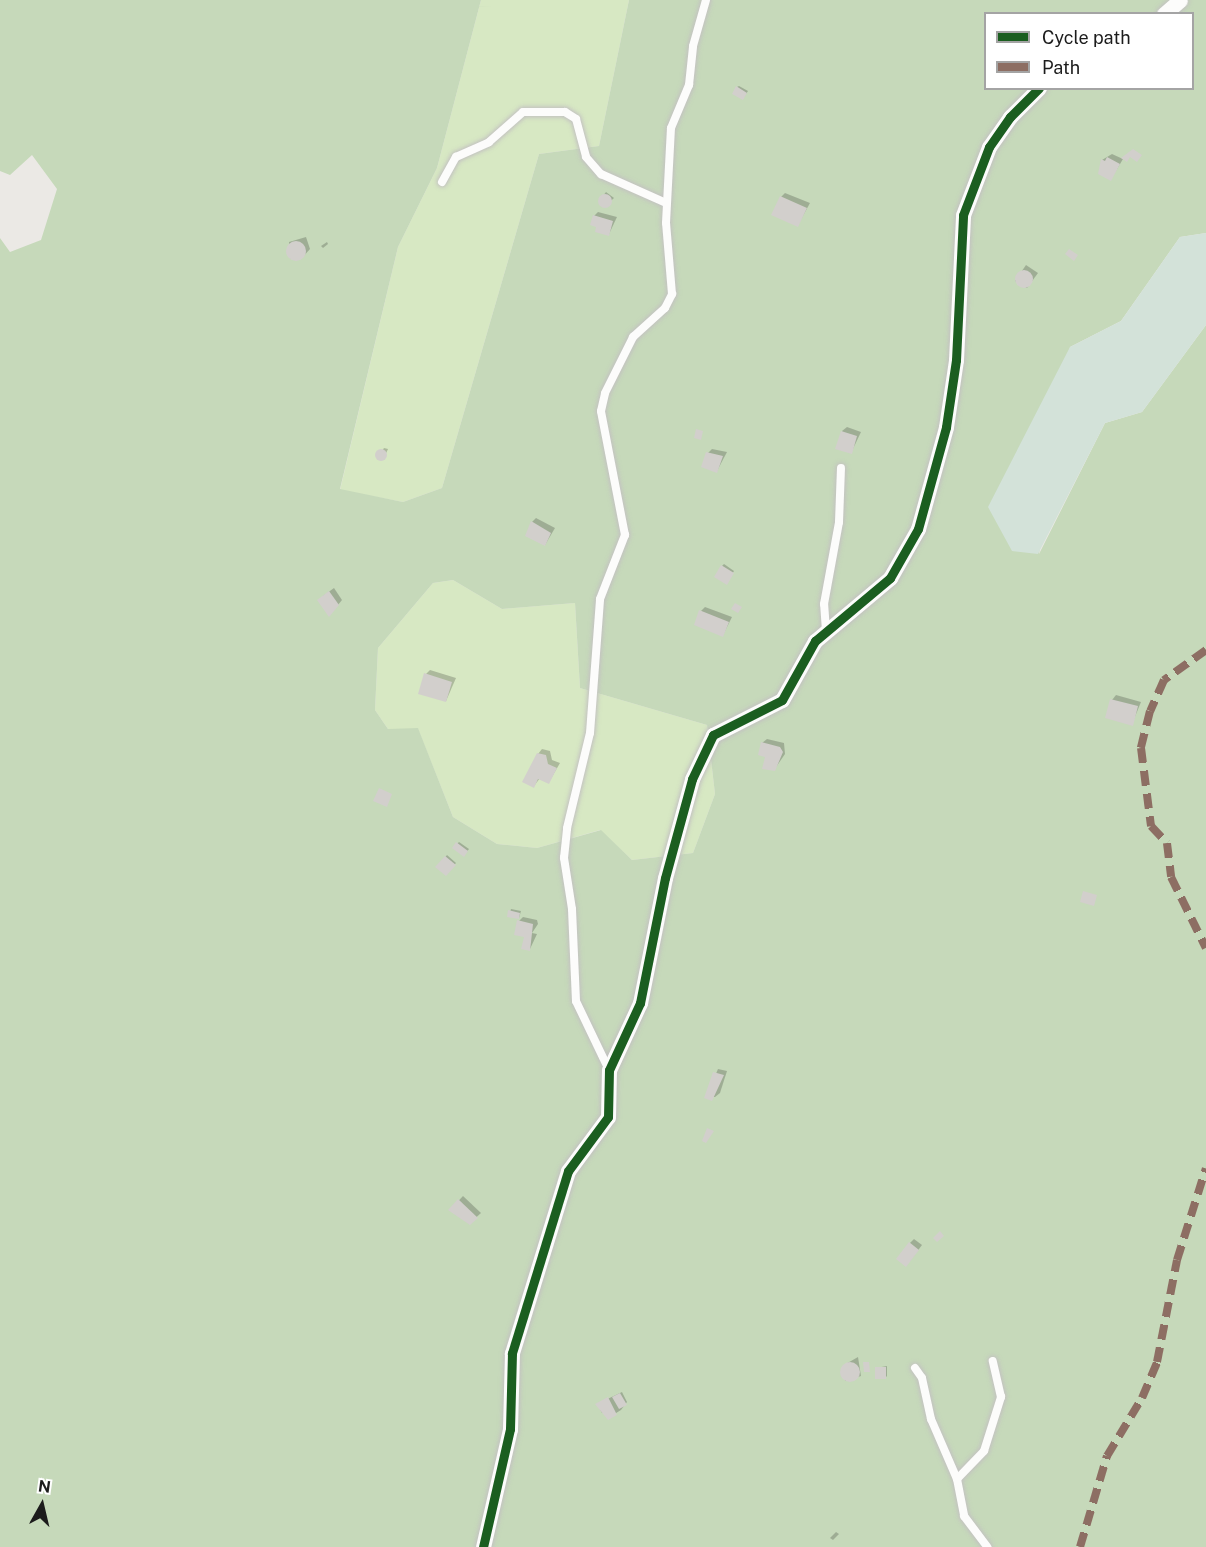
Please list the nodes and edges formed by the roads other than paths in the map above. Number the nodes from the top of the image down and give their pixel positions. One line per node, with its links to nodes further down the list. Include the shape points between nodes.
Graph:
1 (706, 0): 6 (lane, via 693,46 689,86 671,128)
2 (1180, 0): 3 (street)
3 (1166, 12)
4 (1037, 90): 8 (street, via 1010,117 989,147 963,215 956,360 946,427 918,529 890,578)
5 (442, 182): 6 (lane, via 456,157 489,142 523,112 565,112 576,119 586,157 600,174)
6 (666, 203): 9 (lane, via 672,294 664,308 633,337 603,401 603,423 620,491 625,535 602,589 590,733 565,844 576,1001)
7 (841, 468): 8 (lane, via 839,522 824,604)
8 (826, 631): 9 (street, via 806,652 782,700 719,730 703,752 665,878 640,1003)
9 (609, 1070): 13 (street, via 608,1116 568,1171 512,1353 510,1429)
10 (993, 1361): 12 (lane, via 1002,1389 987,1443 979,1459)
11 (915, 1368): 12 (lane, via 922,1378 931,1419)
12 (957, 1479): 14 (lane, via 964,1516)
13 (483, 1547)
14 (987, 1547)

